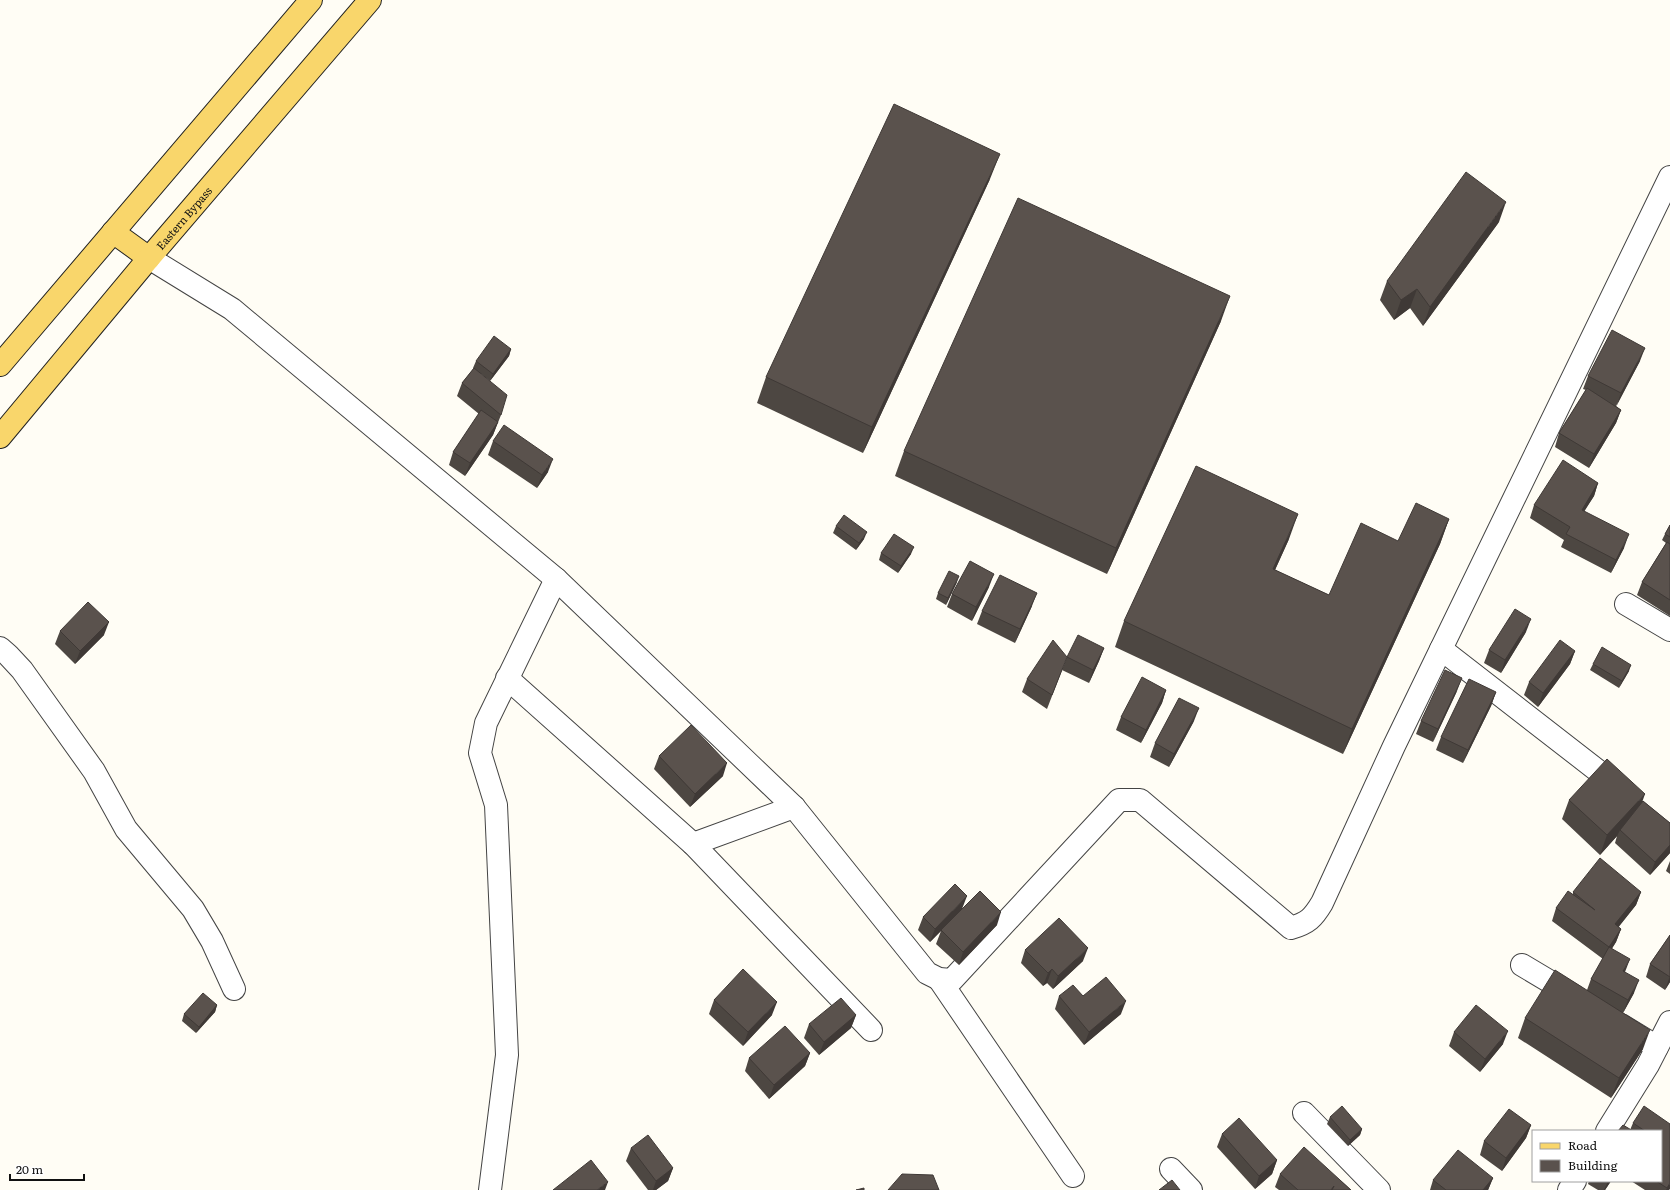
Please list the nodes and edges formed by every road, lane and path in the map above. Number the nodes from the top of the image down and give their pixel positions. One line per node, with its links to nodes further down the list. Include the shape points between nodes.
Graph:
1 (311, 0): 4 (main road)
2 (370, 0): 5 (main road, Eastern Bypass)
3 (1670, 177): 12 (street)
4 (113, 232): 5 (main road); 6 (main road)
5 (149, 258): 7 (main road, Eastern Bypass); 8 (street, via 232,309)
6 (0, 365)
7 (0, 437)
8 (556, 579): 13 (street); 15 (street)
9 (1626, 604): 10 (street)
10 (1670, 630)
11 (0, 648): 19 (street, via 22,670 94,771 126,829 193,909)
12 (1441, 650): 14 (street); 18 (street, via 1322,902 1314,916 1304,924 1290,928 1140,800 1119,800 952,980)
13 (507, 678): 16 (street); 27 (street, via 486,723 480,753 496,806 507,1055)
14 (1633, 798)
15 (794, 807): 16 (street); 18 (street, via 928,973)
16 (693, 844): 21 (street)
17 (1522, 965): 22 (street)
18 (939, 979): 26 (street)
19 (234, 989)
20 (1670, 1022): 22 (street)
21 (871, 1030)
22 (1657, 1047): 24 (street)
23 (1304, 1113): 29 (street)
24 (1608, 1130)
25 (1171, 1169): 28 (street)
26 (1073, 1176)
27 (490, 1190)
28 (1191, 1190)
29 (1379, 1190)

